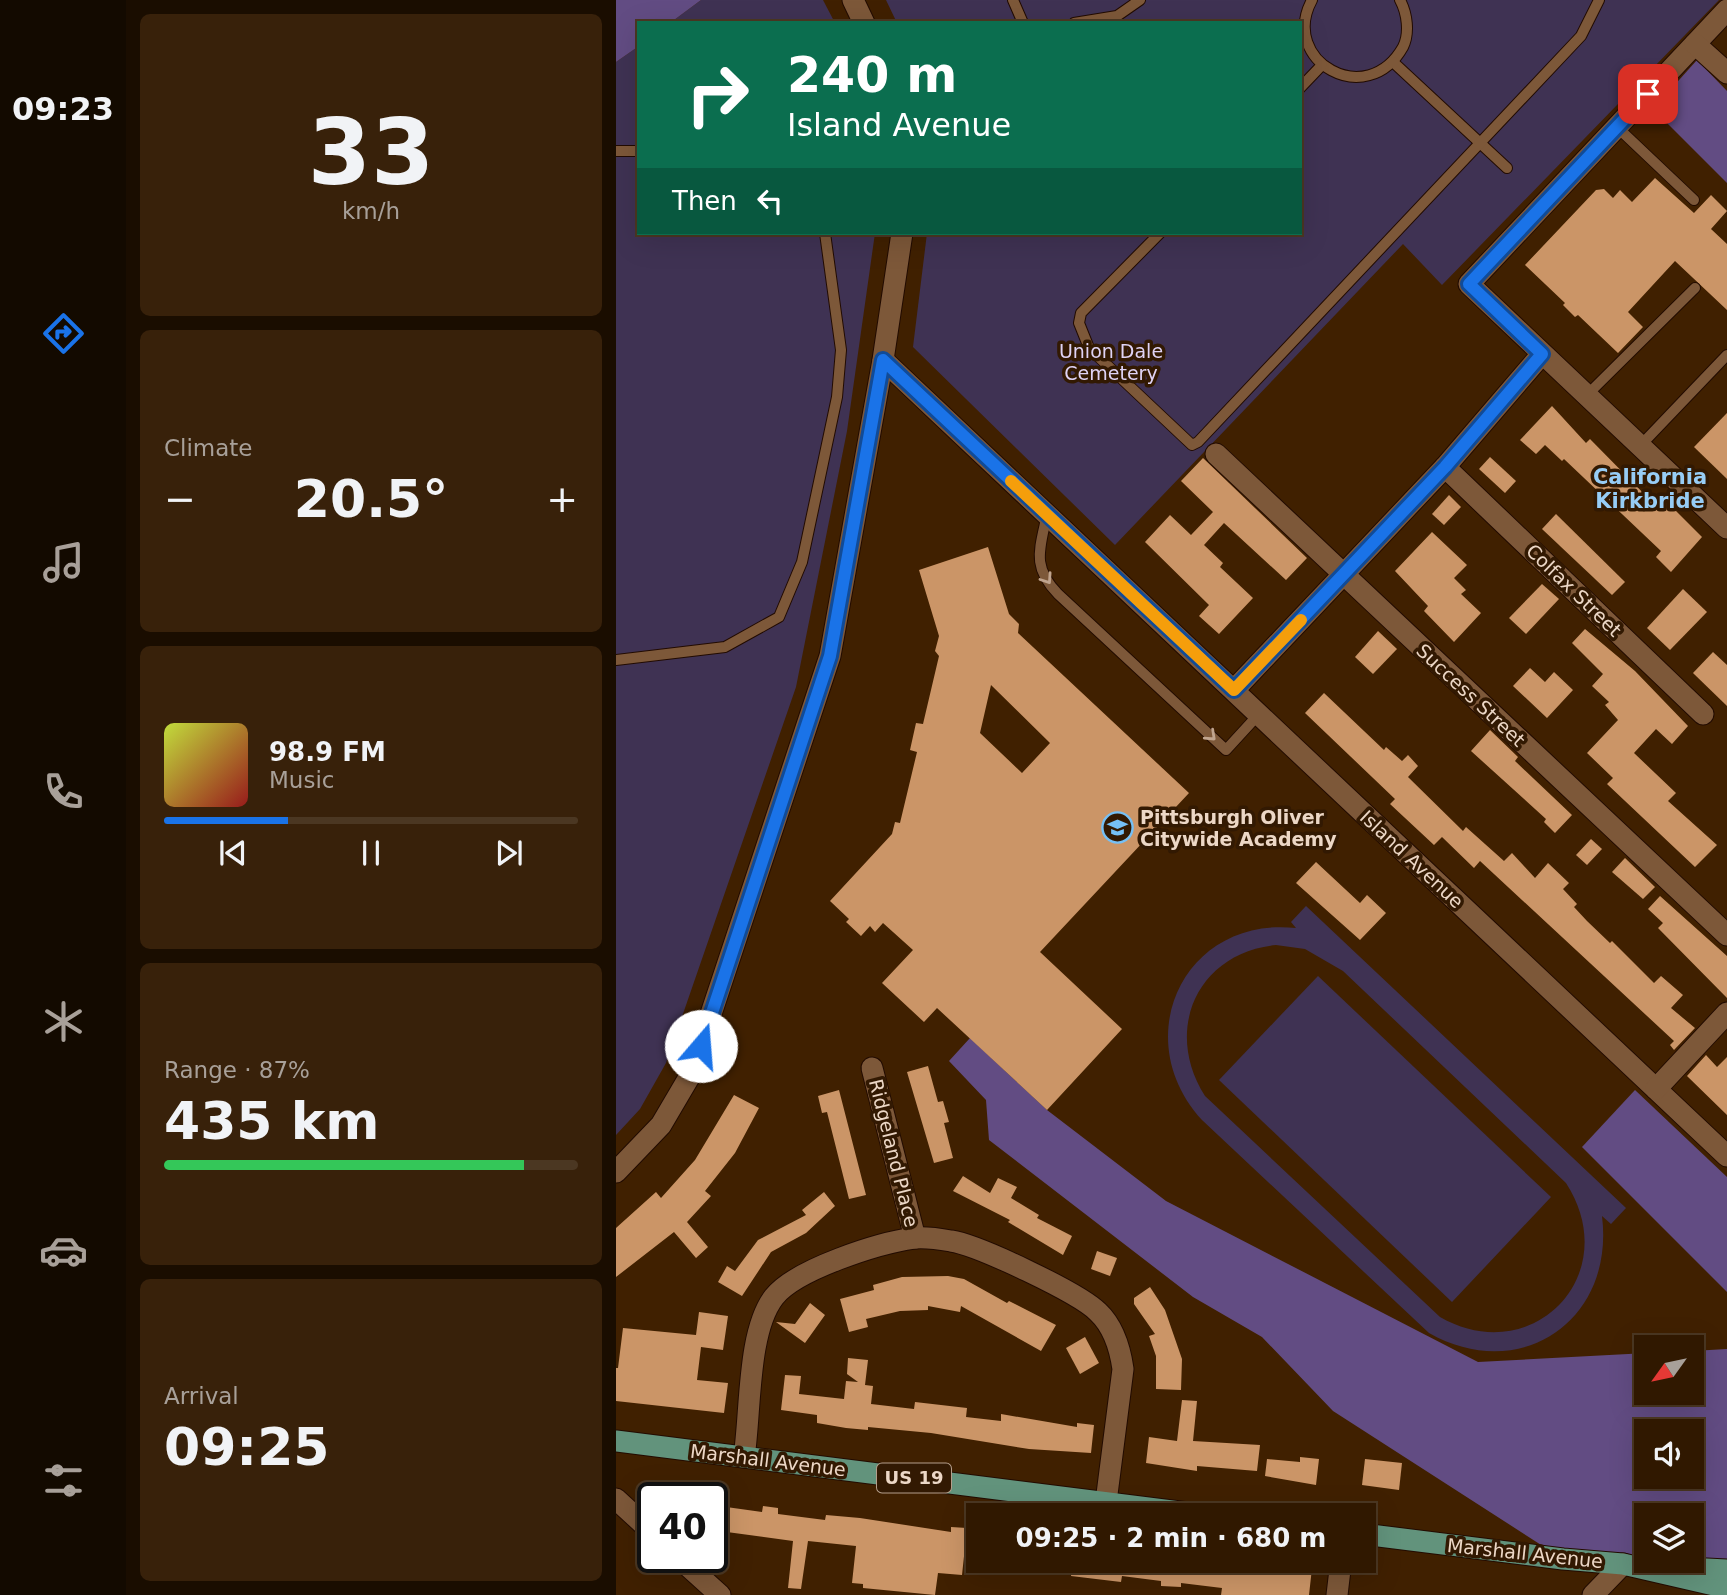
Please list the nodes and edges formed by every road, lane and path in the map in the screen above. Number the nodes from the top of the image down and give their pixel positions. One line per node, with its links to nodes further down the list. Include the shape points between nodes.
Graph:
1 (853, 0): 8 (street)
2 (1013, 0): 9 (lane)
3 (1140, 0): 10 (lane, via 1117,16)
4 (1312, 0): 13 (lane, via 1304,30)
5 (1400, 0): 12 (lane, via 1407,22 1405,42)
6 (1599, 0): 17 (lane, via 1581,36)
7 (1727, 10): 11 (street)
8 (863, 21)
9 (1022, 21)
10 (1086, 21)
11 (1695, 44): 14 (street); 16 (street)
12 (1393, 62): 13 (lane, via 1360,78 1340,75); 17 (lane)
13 (1322, 65): 15 (lane)
14 (1727, 73)
15 (1302, 86)
16 (1617, 127): 21 (lane); 26 (street, via 1469,284)
17 (1480, 143): 20 (lane); 24 (lane, via 1192,445 1089,348 1079,323 1081,313)
18 (637, 150): 19 (lane)
19 (616, 151)
20 (1507, 168)
21 (1694, 200)
22 (825, 235): 36 (lane, via 841,350 837,397 802,562 779,617 725,647)
23 (902, 235): 28 (street)
24 (1158, 235)
25 (1695, 288): 29 (lane)
26 (1542, 354): 29 (street); 32 (street)
27 (1727, 355): 30 (lane)
28 (883, 360): 33 (street, Island Avenue); 45 (street, via 830,656 796,762 691,1074 661,1125)
29 (1587, 395): 30 (street)
30 (1640, 446): 34 (street)
31 (1216, 454): 35 (street, Success Street)
32 (1445, 467): 35 (street); 39 (street, Colfax Street)
33 (1047, 514): 37 (street, Island Avenue); 38 (lane, one-way to 38, via 1039,566 1058,594 1226,750)
34 (1727, 527)
35 (1343, 576): 37 (street); 40 (street, Success Street)
36 (616, 660)
37 (1234, 690): 38 (street, Island Avenue)
38 (1259, 714): 43 (street, Island Avenue)
39 (1703, 714)
40 (1727, 935)
41 (1727, 1013): 43 (street)
42 (872, 1068): 46 (street, Ridgeland Place)
43 (1656, 1089): 44 (street, Island Avenue)
44 (1727, 1156)
45 (616, 1172)
46 (915, 1238): 48 (street, via 824,1264 796,1278 775,1296 759,1332); 50 (street, via 953,1241 1001,1258 1089,1304 1109,1326 1123,1369)
47 (616, 1441): 48 (main road, Marshall Avenue / US 19)
48 (744, 1457): 50 (main road, Marshall Avenue / US 19)
49 (616, 1499): 52 (street)
50 (1106, 1502): 51 (main road, Marshall Avenue / US 19)
51 (1114, 1503)
52 (637, 1518)
53 (1376, 1536): 54 (main road, Marshall Avenue)
54 (1623, 1563): 55 (main road); 58 (main road, Marshall Avenue); 61 (street)
55 (1727, 1570)
56 (696, 1573): 59 (street)
57 (1339, 1573): 60 (street)
58 (1727, 1588)
59 (720, 1595)
60 (1336, 1595)
61 (1593, 1595)

